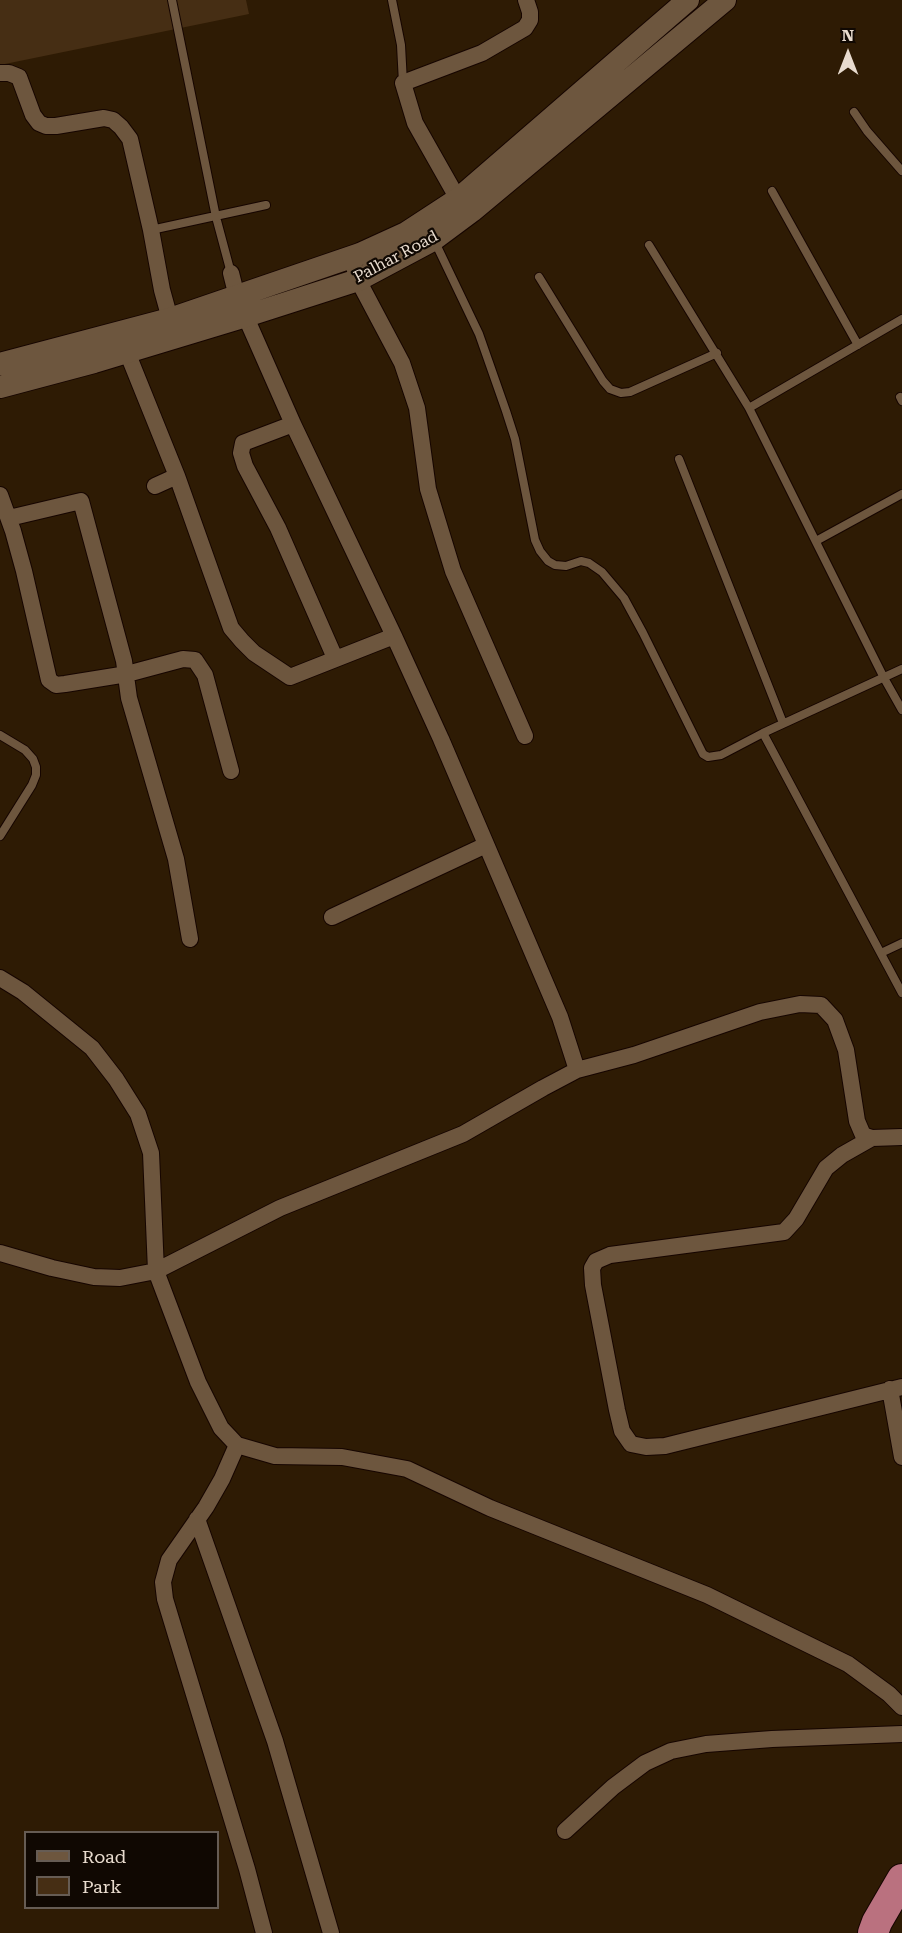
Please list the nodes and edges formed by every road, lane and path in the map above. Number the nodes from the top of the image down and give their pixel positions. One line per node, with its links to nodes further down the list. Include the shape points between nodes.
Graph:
1 (172, 0): 13 (lane)
2 (392, 0): 7 (lane)
3 (526, 0): 7 (street, via 530,20 525,28 482,53)
4 (725, 0): 12 (main road, Palhar Road)
5 (679, 3): 12 (main road, Palhar Road)
6 (0, 74): 14 (street, via 18,77 39,123 56,126 104,118 121,127 134,152)
7 (404, 83): 12 (street, via 416,123)
8 (854, 112): 9 (lane)
9 (902, 171)
10 (772, 191): 24 (lane)
11 (266, 205): 13 (lane)
12 (465, 205): 15 (main road, Palhar Road); 17 (main road, Palhar Road)
13 (216, 217): 14 (lane); 18 (lane)
14 (151, 230): 23 (street)
15 (434, 240): 20 (main road, Palhar Road); 45 (lane, via 479,334 506,411 540,551 555,565 581,561 602,572 629,607 703,754 721,755)
16 (649, 245): 26 (lane)
17 (351, 257): 20 (street); 21 (main road, Palhar Road)
18 (231, 273): 21 (street)
19 (539, 277): 26 (lane, via 610,389 630,392)
20 (358, 280): 21 (main road, Palhar Road); 47 (street, via 402,363 417,408 428,489 453,571)
21 (241, 307): 23 (main road, Palhar Road); 25 (main road, Palhar Road); 30 (street)
22 (902, 319): 24 (lane)
23 (170, 320): 27 (main road, Palhar Road)
24 (858, 345): 29 (lane)
25 (127, 352): 28 (main road, Palhar Road); 32 (street)
26 (717, 353): 29 (lane)
27 (0, 362): 28 (street)
28 (5, 386)
29 (749, 408): 37 (lane)
30 (293, 424): 38 (street); 39 (street, via 243,443 241,453)
31 (679, 459): 44 (lane)
32 (177, 476): 33 (street); 39 (street, via 231,628 242,641 290,677)
33 (155, 486)
34 (902, 494): 37 (lane)
35 (0, 495): 36 (street)
36 (9, 518): 41 (street, via 49,680 56,685); 41 (street, via 81,501)
37 (816, 541): 42 (lane)
38 (394, 636): 39 (street); 50 (street)
39 (335, 658)
40 (902, 669): 42 (lane)
41 (127, 674): 48 (street, via 183,659 195,660 205,675); 52 (street, via 129,698 176,860)
42 (884, 678): 43 (lane); 44 (lane)
43 (902, 710)
44 (783, 723): 45 (lane)
45 (763, 733): 54 (lane)
46 (0, 735): 49 (lane, via 25,750 33,759 36,775)
47 (525, 736)
48 (231, 771)
49 (0, 836)
50 (486, 844): 51 (street); 57 (street, via 560,1017)
51 (332, 917)
52 (190, 939)
53 (902, 943): 54 (lane)
54 (881, 953): 56 (lane)
55 (0, 978): 61 (street, via 24,992 92,1048 138,1114 151,1153)
56 (902, 993)
57 (577, 1070): 59 (street, via 760,1012 800,1004 821,1005 835,1020 846,1050 857,1121 863,1135); 61 (street, via 463,1134 280,1208)
58 (902, 1137): 59 (street)
59 (872, 1138): 62 (street, via 826,1168 784,1232 610,1256 596,1261 592,1268 593,1285 622,1431 631,1444 665,1446)
60 (0, 1253): 61 (street, via 94,1277 120,1278)
61 (156, 1271): 63 (street, via 198,1382 220,1428)
62 (896, 1388): 64 (street)
63 (237, 1445): 65 (street); 66 (street, via 275,1456 342,1457 407,1469 490,1508 717,1600 848,1664)
64 (902, 1457)
65 (197, 1519): 70 (street, via 169,1560 163,1582 165,1599); 71 (street, via 275,1741)
66 (902, 1707)
67 (902, 1734): 68 (street, via 772,1739 671,1751 645,1763)
68 (565, 1831)
69 (902, 1879): 72 (highway)
70 (264, 1933)
71 (331, 1933)
72 (873, 1933)

